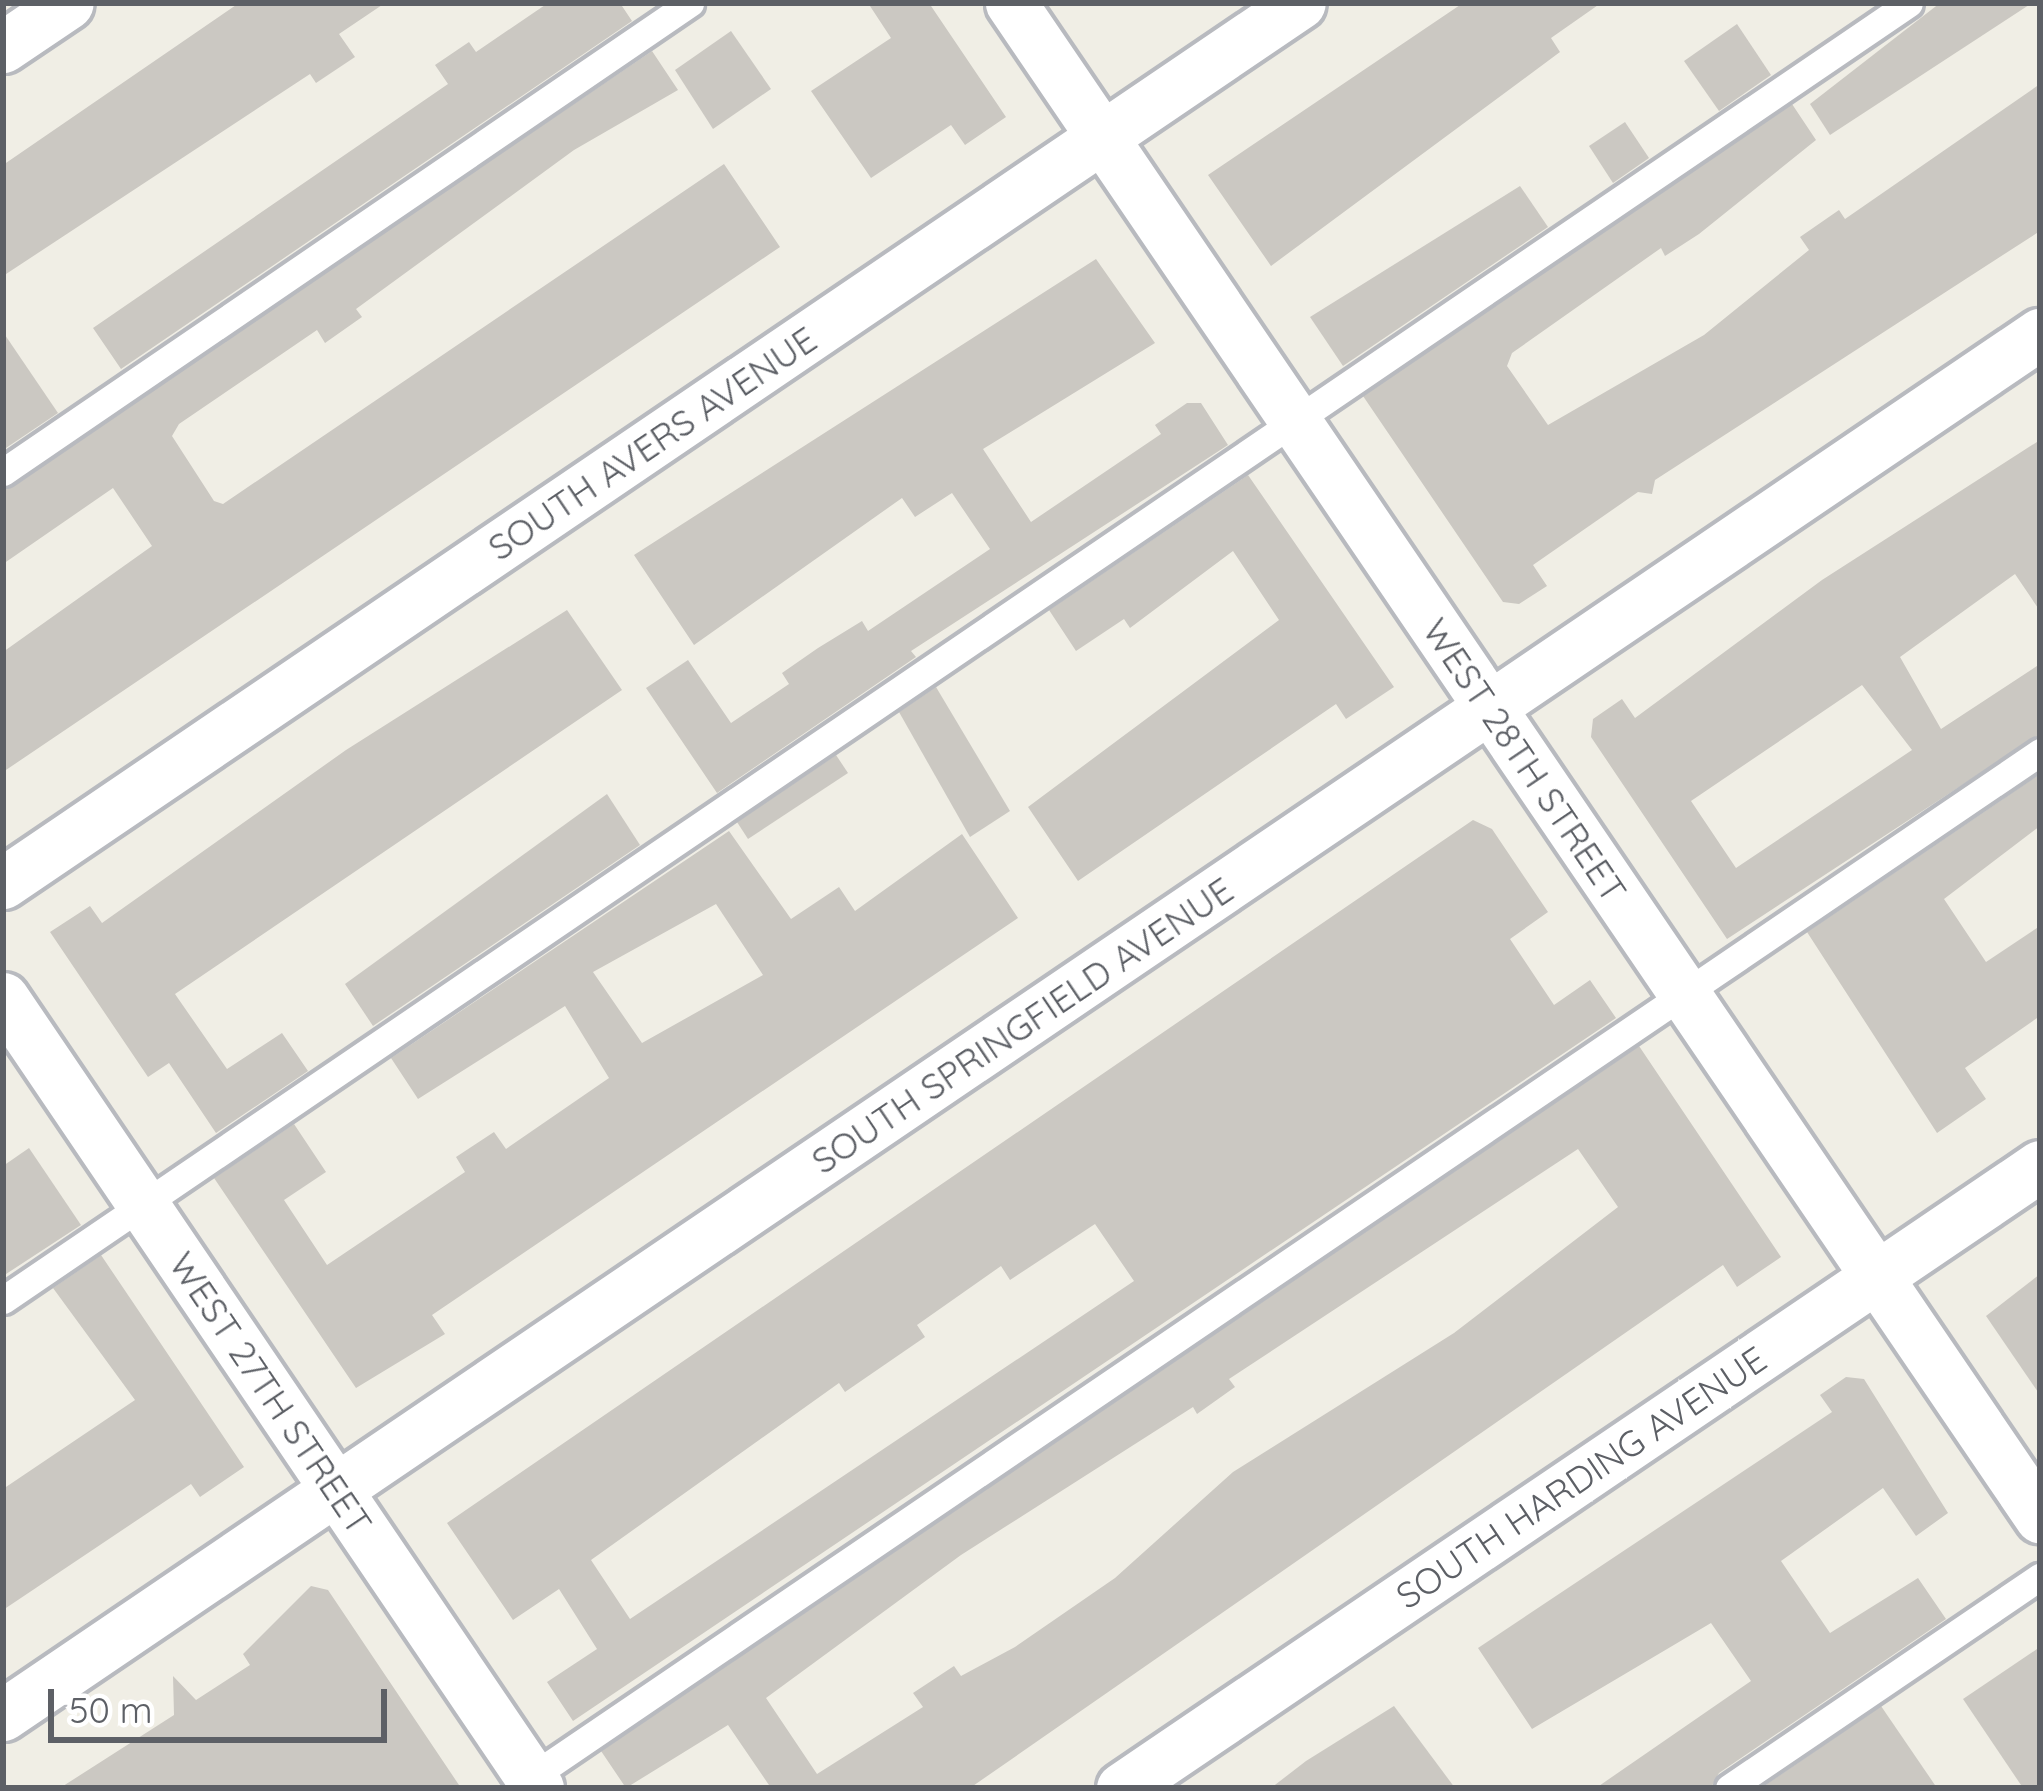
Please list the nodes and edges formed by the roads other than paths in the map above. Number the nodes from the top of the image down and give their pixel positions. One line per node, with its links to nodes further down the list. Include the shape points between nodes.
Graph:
1 (68, 3): 6 (street)
2 (690, 3): 10 (lane)
3 (1011, 3): 7 (street, WEST 28TH STREET)
4 (1300, 3): 7 (street, SOUTH AVERS AVENUE)
5 (1910, 3): 9 (lane)
6 (3, 47)
7 (1102, 137): 9 (street, WEST 28TH STREET); 13 (street, SOUTH AVERS AVENUE)
8 (2040, 334): 11 (street, SOUTH SPRINGFIELD AVENUE)
9 (1296, 422): 11 (street, WEST 28TH STREET); 17 (lane)
10 (3, 472)
11 (1490, 707): 14 (street, WEST 28TH STREET); 20 (street, SOUTH SPRINGFIELD AVENUE)
12 (2040, 752): 14 (lane)
13 (3, 883)
14 (1685, 994): 18 (street, WEST 28TH STREET); 24 (lane)
15 (3, 998): 17 (street, WEST 27TH STREET)
16 (2040, 1166): 18 (street, SOUTH HARDING AVENUE)
17 (143, 1205): 19 (lane); 20 (street, WEST 27TH STREET)
18 (1877, 1276): 21 (street, WEST 28TH STREET); 25 (street, SOUTH HARDING AVENUE)
19 (3, 1300)
20 (336, 1490): 23 (street, SOUTH SPRINGFIELD AVENUE); 24 (street, WEST 27TH STREET)
21 (2040, 1516)
22 (2040, 1577): 26 (lane)
23 (3, 1715)
24 (528, 1784)
25 (1122, 1788)
26 (1729, 1788)

